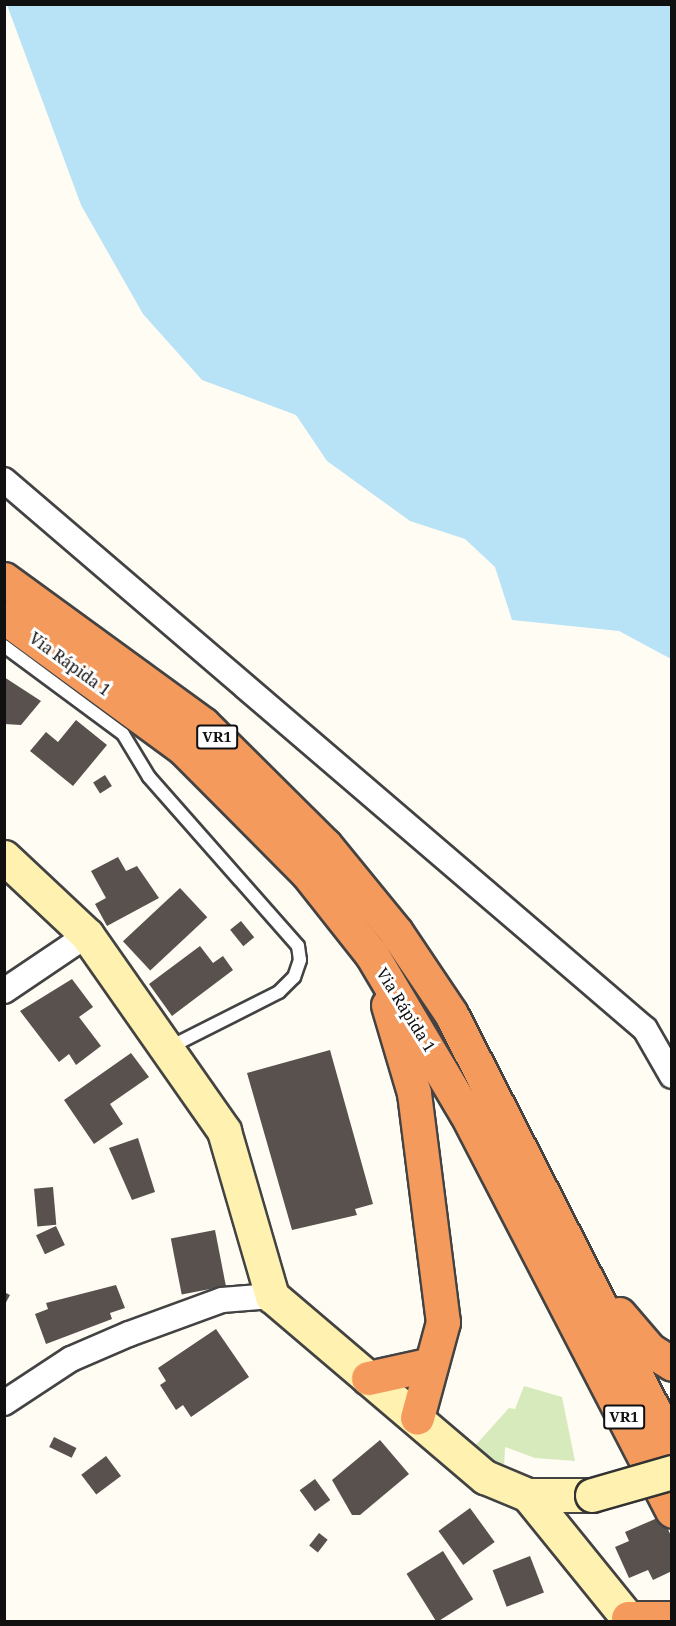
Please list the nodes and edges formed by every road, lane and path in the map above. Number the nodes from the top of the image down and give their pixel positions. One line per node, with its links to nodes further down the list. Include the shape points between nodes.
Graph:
1 (4, 480): 10 (street, via 645,1029)
2 (4, 579): 11 (highway, Via Rápida 1 / VR1, via 203,724 325,845 396,932 451,1014)
3 (4, 617): 7 (highway, Via Rápida 1 / VR1, via 217,780 308,874)
4 (4, 646): 9 (lane, via 123,734 149,777 298,946 300,960 294,977 279,992)
5 (4, 857): 6 (main road)
6 (87, 935): 8 (street); 9 (main road)
7 (372, 955): 14 (highway, via 414,1093 443,1322); 21 (highway, Via Rápida 1 / VR1, via 466,1113)
8 (4, 991)
9 (168, 1047): 12 (main road, via 224,1131)
10 (672, 1076)
11 (584, 1273): 13 (highway, via 650,1350); 18 (highway, Via Rápida 1 / VR1)
12 (272, 1296): 15 (main road); 16 (street, via 222,1299 129,1334)
13 (672, 1364)
14 (427, 1365): 15 (highway); 17 (highway)
15 (368, 1378): 17 (main road)
16 (8, 1394)
17 (417, 1418): 20 (main road, via 485,1478)
18 (672, 1445)
19 (672, 1472): 20 (main road, bridge, via 592,1495)
20 (528, 1495): 23 (main road)
21 (672, 1511)
22 (672, 1618): 23 (highway)
23 (630, 1620)

